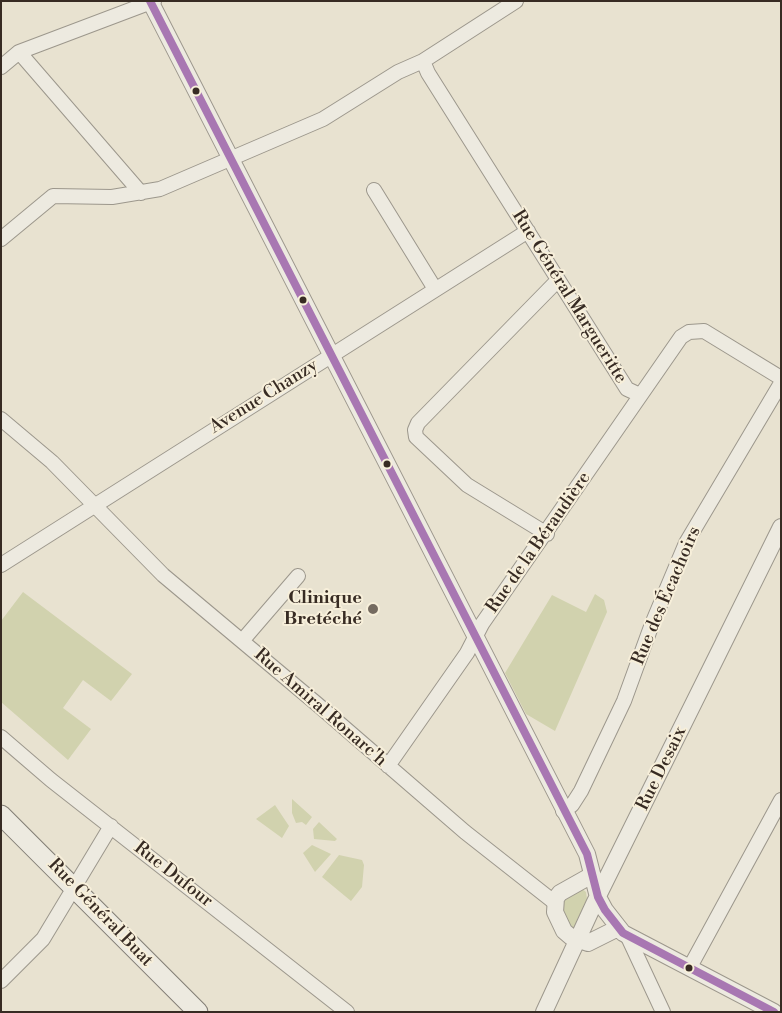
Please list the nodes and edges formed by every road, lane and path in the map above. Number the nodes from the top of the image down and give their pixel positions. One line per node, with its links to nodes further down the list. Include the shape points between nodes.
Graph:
1 (516, 1): 4 (street)
2 (152, 2): 3 (street); 6 (street)
3 (19, 52): 5 (street); 8 (street)
4 (424, 61): 6 (street, via 398,72 323,119); 9 (street, Rue Général Margueritte, via 428,73)
5 (1, 67)
6 (230, 159): 8 (street, via 160,189); 13 (street)
7 (374, 190): 12 (street)
8 (141, 193): 10 (street, via 112,197 53,196)
9 (528, 231): 11 (street, Rue Général Margueritte); 12 (street, Avenue Chanzy)
10 (1, 239)
11 (558, 280): 16 (street, Rue Général Margueritte, via 627,389); 20 (street, via 418,423 415,430 416,437 467,485)
12 (435, 289): 13 (street, Avenue Chanzy)
13 (331, 355): 18 (street, Avenue Chanzy); 23 (street)
14 (781, 378): 16 (street, Rue Général Margueritte, via 712,335 694,331 681,338)
15 (781, 383): 28 (street, Rue des Écachoirs, via 686,543 624,701 581,791 572,805)
16 (640, 395): 20 (street, Rue de la Béraudière)
17 (1, 419): 18 (street, Rue Amiral Ronarc'h)
18 (96, 504): 21 (street, Avenue Chanzy); 24 (street, Rue Amiral Ronarc'h, via 163,575)
19 (781, 527): 33 (street, Rue Desaix)
20 (547, 534): 23 (street, Rue de la Béraudière)
21 (1, 564)
22 (298, 576): 24 (street)
23 (474, 638): 26 (street, Rue de la Béraudière, via 467,653); 28 (street)
24 (242, 641): 26 (street, Rue Amiral Ronarc'h)
25 (1, 736): 30 (street, Rue Dufour)
26 (388, 766): 34 (street, Rue Amiral Ronarc'h)
27 (781, 800): 37 (street)
28 (563, 811): 31 (street, via 586,854)
29 (1, 814): 32 (main road, Rue Général Buat)
30 (111, 826): 32 (street); 40 (street, Rue Dufour)
31 (592, 875): 33 (street); 34 (street, via 560,893)
32 (76, 887): 38 (street, via 43,939); 39 (main road, Rue Général Buat)
33 (598, 897): 35 (street); 36 (street, Rue Desaix)
34 (554, 902): 36 (street, via 564,931)
35 (623, 932): 36 (street, via 594,942); 37 (street); 42 (street)
36 (578, 940): 41 (street, Rue Desaix)
37 (690, 967): 43 (street)
38 (1, 981)
39 (198, 1012)
40 (347, 1012)
41 (544, 1012)
42 (663, 1012)
43 (774, 1012)

